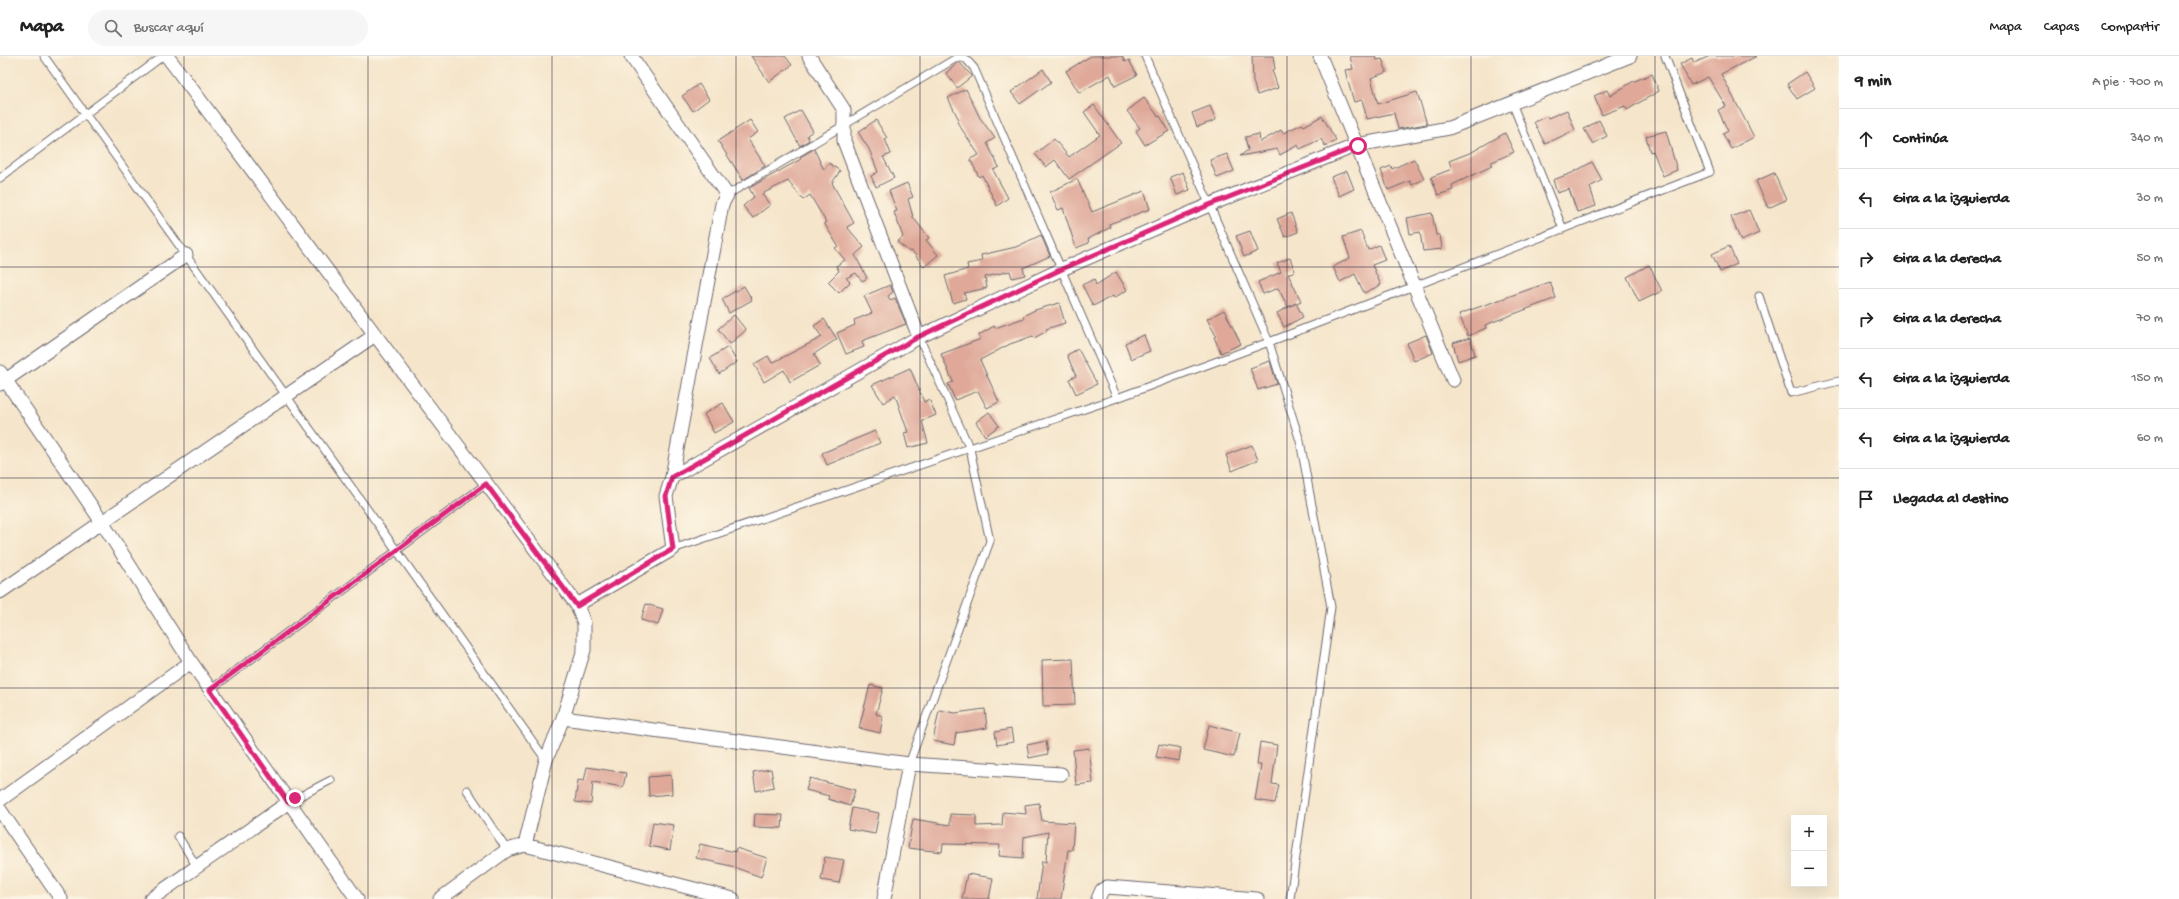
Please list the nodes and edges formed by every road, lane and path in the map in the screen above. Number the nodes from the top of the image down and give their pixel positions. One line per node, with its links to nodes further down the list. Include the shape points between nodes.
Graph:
1 (44, 56): 11 (lane)
2 (163, 56): 11 (lane)
3 (167, 56): 22 (street)
4 (631, 56): 15 (street)
5 (809, 56): 12 (street, via 844,110)
6 (1144, 56): 16 (lane)
7 (1320, 56): 13 (street)
8 (1630, 56): 10 (street)
9 (1666, 56): 17 (lane, via 1710,172)
10 (1512, 102): 13 (street, via 1449,128); 17 (lane)
11 (86, 114): 14 (lane); 18 (lane)
12 (845, 125): 15 (lane); 19 (lane, via 958,57 966,59 974,68); 23 (street, via 844,141)
13 (1358, 146): 16 (street); 20 (street)
14 (0, 178)
15 (727, 195): 31 (street, via 722,204)
16 (1209, 205): 19 (street); 24 (lane)
17 (1563, 228): 20 (lane)
18 (186, 255): 25 (street); 28 (lane)
19 (1062, 269): 23 (street); 29 (lane)
20 (1414, 286): 24 (lane); 26 (street)
21 (1759, 296): 27 (lane, via 1791,393)
22 (375, 335): 28 (street); 32 (street)
23 (918, 337): 30 (lane); 31 (street)
24 (1269, 342): 29 (lane); 61 (lane, via 1300,441 1331,607)
25 (2, 379): 33 (street)
26 (1453, 380)
27 (1839, 381)
28 (286, 396): 33 (street); 35 (lane)
29 (1117, 398): 30 (lane)
30 (970, 449): 34 (lane); 42 (lane, via 990,541)
31 (672, 477): 34 (street, via 666,496)
32 (486, 484): 35 (lane); 37 (street)
33 (102, 522): 36 (street); 38 (street)
34 (673, 549): 37 (street)
35 (397, 551): 39 (lane); 41 (lane)
36 (0, 592)
37 (577, 606): 40 (street, via 584,623 584,650)
38 (191, 662): 39 (street); 46 (street)
39 (210, 690): 47 (street)
40 (563, 718): 41 (street); 42 (street)
41 (546, 760): 50 (street)
42 (909, 764): 43 (street); 58 (street)
43 (1061, 774)
44 (331, 780): 47 (lane)
45 (467, 790): 51 (lane)
46 (0, 800)
47 (288, 802): 52 (street); 55 (street)
48 (0, 810): 53 (street)
49 (178, 836): 52 (lane)
50 (525, 845): 51 (street); 57 (street)
51 (507, 850): 56 (street)
52 (197, 867): 54 (street)
53 (62, 899)
54 (151, 899)
55 (357, 899)
56 (440, 899)
57 (733, 899)
58 (884, 899)
59 (1098, 899): 60 (street, via 1102,890 1107,887)
60 (1257, 899)
61 (1290, 899)

